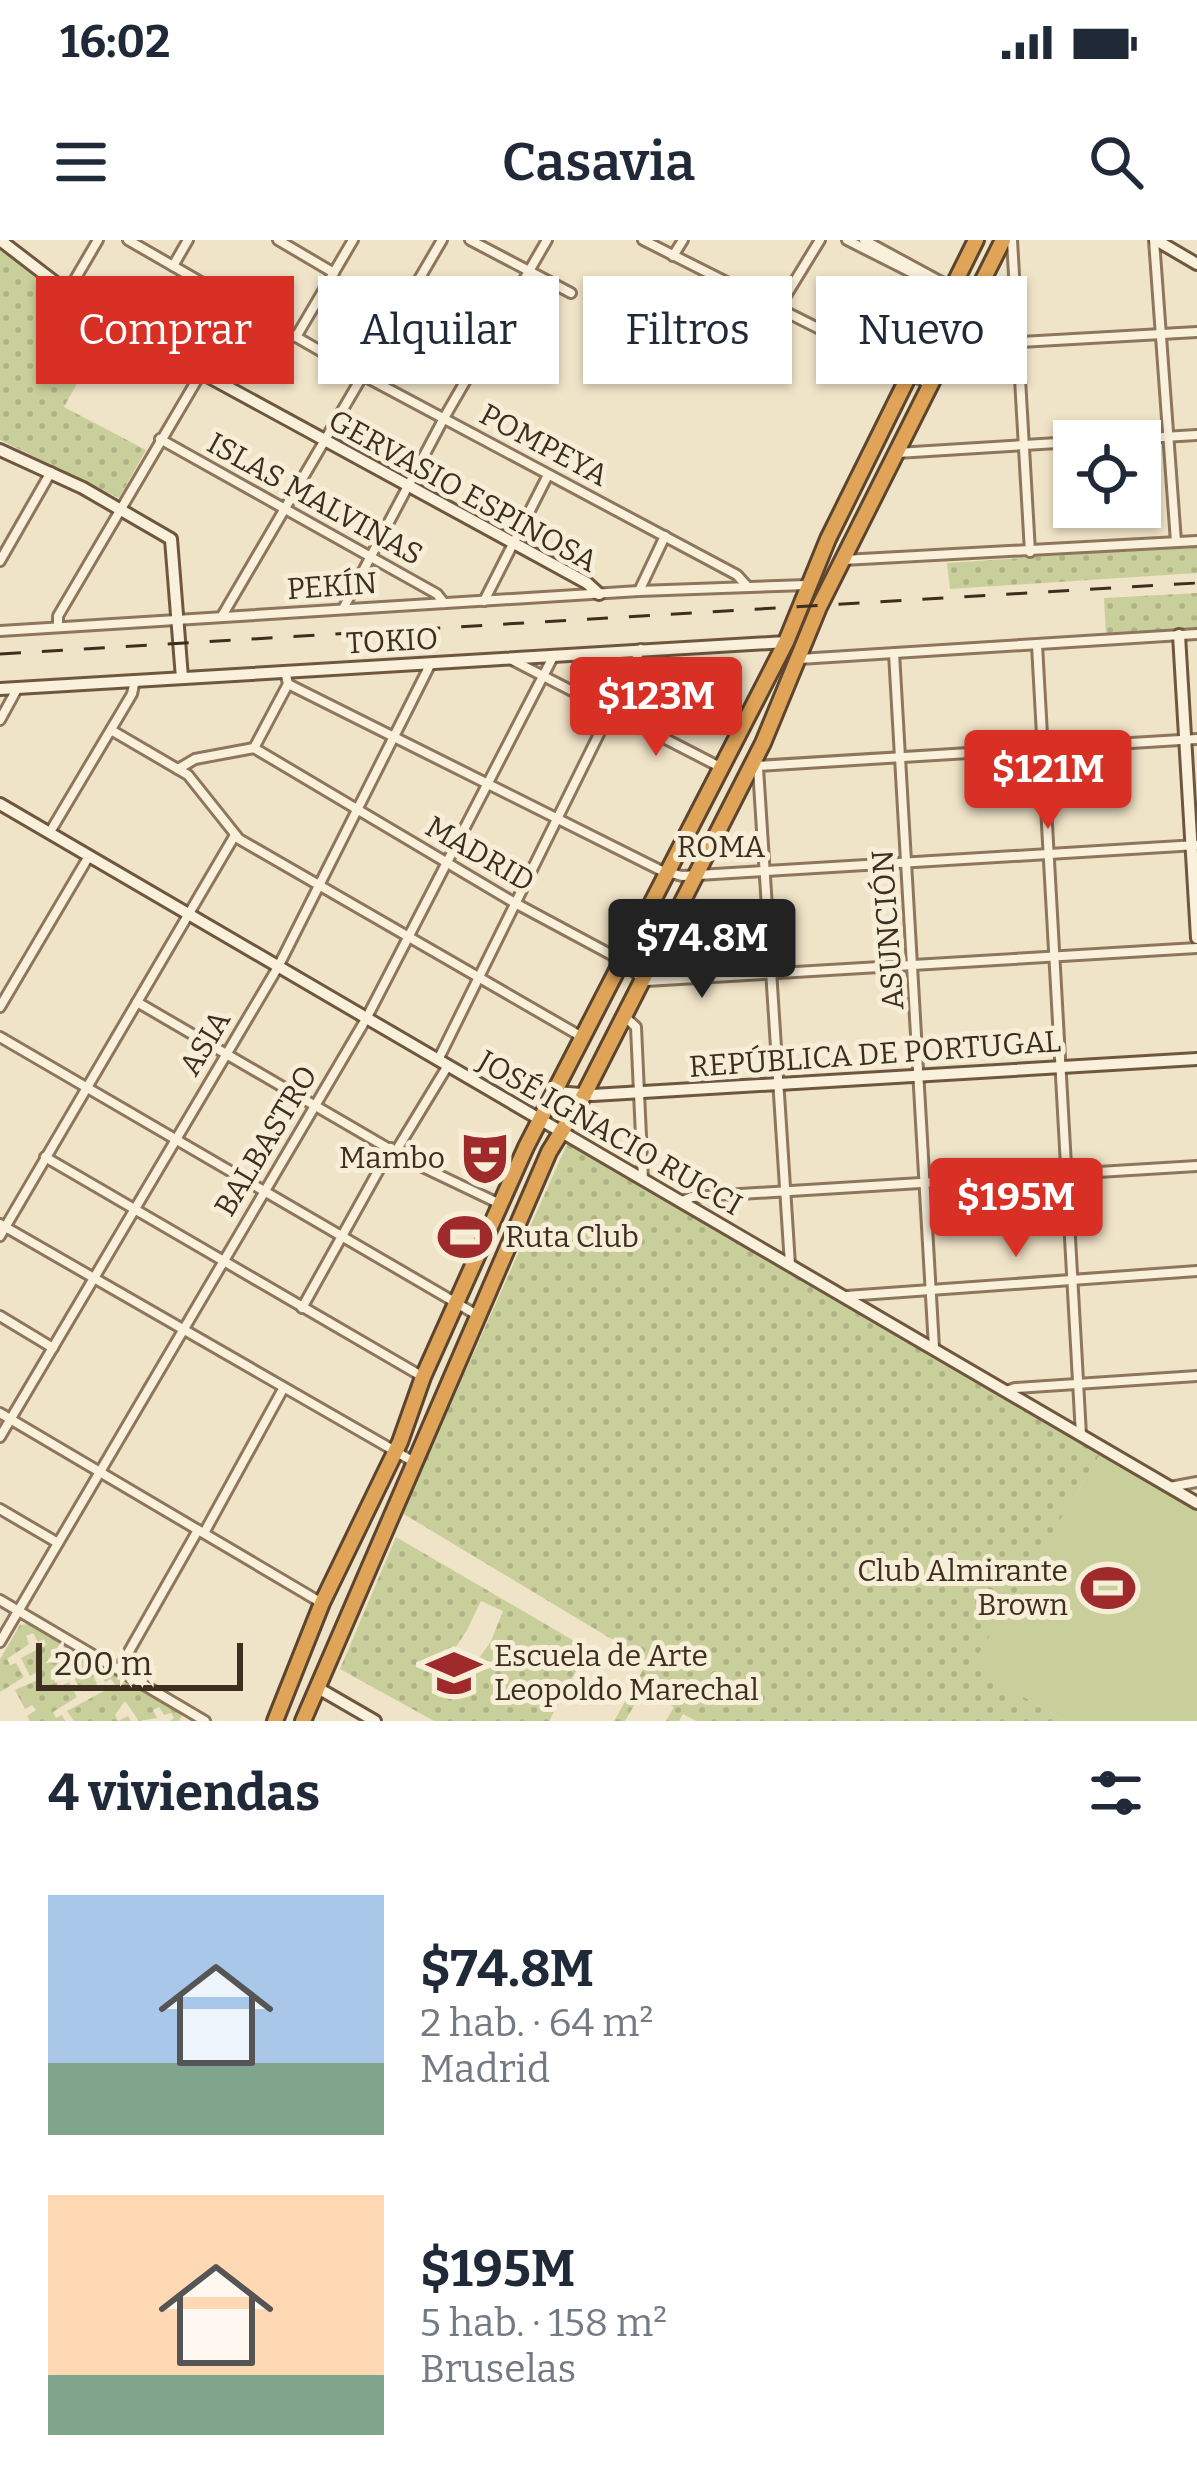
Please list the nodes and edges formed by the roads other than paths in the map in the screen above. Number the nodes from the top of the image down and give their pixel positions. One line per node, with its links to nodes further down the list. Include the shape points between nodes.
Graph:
1 (98, 240): 25 (street)
2 (128, 240): 21 (street, POMPEYA)
3 (188, 240): 21 (street)
4 (278, 240): 23 (street)
5 (353, 240): 23 (street)
6 (442, 240): 27 (street)
7 (470, 240): 22 (street)
8 (547, 240): 22 (street)
9 (643, 240): 19 (street)
10 (683, 240): 19 (street)
11 (820, 240): 35 (street)
12 (847, 240): 30 (street)
13 (864, 240): 31 (street)
14 (976, 240): 32 (highway)
15 (1003, 240): 33 (highway)
16 (1013, 240): 34 (street)
17 (1155, 240): 20 (street); 38 (street)
18 (3, 241): 24 (street, GERVASIO ESPINOSA)
19 (674, 256): 29 (street)
20 (1197, 263)
21 (173, 266): 26 (street, POMPEYA)
22 (530, 270): 28 (street); 36 (street)
23 (334, 273): 39 (street)
24 (47, 276)
25 (77, 276)
26 (190, 276)
27 (421, 276)
28 (526, 276)
29 (714, 276)
30 (913, 276)
31 (930, 276)
32 (959, 276)
33 (985, 276)
34 (1015, 276)
35 (792, 285)
36 (571, 293)
37 (1197, 332): 38 (street)
38 (1160, 334): 40 (street); 53 (street)
39 (296, 337): 41 (street, POMPEYA)
40 (1027, 341)
41 (318, 350)
42 (193, 384): 54 (street)
43 (221, 384): 55 (street, GERVASIO ESPINOSA)
44 (359, 384): 55 (street)
45 (379, 384): 50 (street, POMPEYA)
46 (463, 384): 50 (street)
47 (904, 384): 73 (highway)
48 (1020, 384): 57 (street)
49 (931, 385): 59 (highway)
50 (444, 418): 61 (street, POMPEYA); 62 (street)
51 (1197, 435): 53 (street)
52 (1161, 437): 53 (street)
53 (1169, 437): 67 (street)
54 (160, 439): 63 (street); 64 (street, ISLAS MALVINAS)
55 (325, 443): 62 (street, GERVASIO ESPINOSA); 64 (street)
56 (1053, 443): 57 (street)
57 (1024, 445): 59 (street); 69 (street)
58 (0, 450): 60 (street)
59 (896, 453): 71 (highway)
60 (51, 472): 63 (street); 72 (street)
61 (548, 475): 65 (street, POMPEYA); 66 (street)
62 (406, 488): 66 (street, GERVASIO ESPINOSA); 70 (street)
63 (119, 508): 81 (street, via 171,539); 82 (street)
64 (285, 511): 70 (street, ISLAS MALVINAS); 80 (street)
65 (664, 536): 74 (street, POMPEYA); 75 (street)
66 (513, 542): 76 (street, GERVASIO ESPINOSA); 77 (street)
67 (1177, 542): 68 (street); 69 (street)
68 (1197, 542)
69 (1030, 552): 71 (street)
70 (370, 557): 78 (street, ISLAS MALVINAS); 79 (street)
71 (842, 560): 92 (highway)
72 (0, 561)
73 (811, 585): 74 (street, PEKÍN); 86 (highway)
74 (747, 586): 75 (street, PEKÍN)
75 (639, 591): 76 (street, PEKÍN)
76 (599, 594): 77 (street, PEKÍN)
77 (484, 601): 78 (street, PEKÍN)
78 (444, 603): 79 (street, PEKÍN)
79 (343, 609): 80 (street, PEKÍN)
80 (222, 617): 81 (street, PEKÍN)
81 (178, 620): 82 (street, PEKÍN); 95 (street)
82 (58, 627): 83 (street, PEKÍN)
83 (0, 632)
84 (1197, 634): 85 (street)
85 (1180, 635): 87 (street); 104 (street)
86 (786, 642): 88 (street, TOKIO); 109 (highway)
87 (1037, 645): 89 (street); 106 (street)
88 (641, 649): 90 (street, TOKIO); 100 (street)
89 (894, 653): 92 (street); 107 (street, ASUNCIÓN)
90 (554, 654): 91 (street, TOKIO); 94 (street, BALBASTRO)
91 (507, 657): 93 (street, TOKIO); 94 (street)
92 (799, 658): 108 (highway)
93 (431, 663): 96 (street, TOKIO); 103 (street, ASIA)
94 (542, 677): 100 (street); 111 (street, BALBASTRO)
95 (182, 678): 96 (street, TOKIO); 97 (street, TOKIO)
96 (286, 678): 103 (street, ROMA); 105 (street)
97 (135, 680): 98 (street, TOKIO); 102 (street)
98 (18, 688): 99 (street, TOKIO); 101 (street)
99 (0, 689)
100 (611, 713): 109 (street); 114 (street)
101 (0, 720)
102 (111, 730): 110 (street); 115 (street)
103 (395, 738): 111 (street, ROMA); 113 (street, ASIA)
104 (1191, 740): 106 (street); 117 (street)
105 (254, 748): 110 (street); 113 (street, MADRID)
106 (1042, 750): 107 (street); 118 (street)
107 (900, 758): 108 (street); 120 (street, ASUNCIÓN)
108 (755, 766): 122 (street); 124 (highway)
109 (721, 767): 123 (highway)
110 (178, 769): 116 (street)
111 (487, 785): 114 (street, ROMA); 121 (street, BALBASTRO)
112 (1, 807): 115 (street, JOSÉ IGNACIO RUCCI)
113 (358, 810): 121 (street, MADRID); 125 (street, ASIA)
114 (557, 819): 123 (street, ROMA); 126 (street)
115 (50, 832): 119 (street, JOSÉ IGNACIO RUCCI)
116 (235, 835): 125 (street); 127 (street)
117 (1194, 846): 118 (street, ROMA); 128 (street)
118 (1048, 854): 120 (street, ROMA); 131 (street)
119 (89, 855): 127 (street, JOSÉ IGNACIO RUCCI); 139 (street)
120 (907, 862): 122 (street, ROMA); 134 (street, ASUNCIÓN)
121 (447, 863): 126 (street, MADRID); 129 (street, BALBASTRO)
122 (765, 872): 124 (street, ROMA); 135 (street)
123 (668, 873): 124 (street, ROMA); 132 (highway)
124 (693, 876): 137 (highway)
125 (320, 887): 129 (street); 133 (street, ASIA)
126 (515, 903): 132 (street, MADRID); 136 (street)
127 (188, 914): 133 (street, JOSÉ IGNACIO RUCCI); 138 (street)
128 (1197, 938)
129 (409, 939): 136 (street); 141 (street, BALBASTRO)
130 (1197, 948): 131 (street)
131 (1054, 958): 134 (street); 147 (street)
132 (622, 962): 137 (street, MADRID); 143 (highway)
133 (278, 967): 141 (street, JOSÉ IGNACIO RUCCI); 144 (street, ASIA)
134 (914, 967): 135 (street); 148 (street, ASUNCIÓN)
135 (772, 976): 137 (street); 149 (street)
136 (479, 979): 143 (street); 146 (street)
137 (643, 979): 140 (highway)
138 (137, 1002): 144 (street); 150 (street)
139 (0, 1007)
140 (624, 1016): 152 (street, via 637,1027); 153 (highway)
141 (366, 1019): 146 (street, JOSÉ IGNACIO RUCCI); 154 (street, BALBASTRO)
142 (0, 1037): 150 (street)
143 (583, 1038): 151 (highway)
144 (226, 1054): 154 (street); 157 (street, ASIA)
145 (1197, 1059): 147 (street, REPÚBLICA DE PORTUGAL)
146 (442, 1064): 155 (street, JOSÉ IGNACIO RUCCI); 158 (street)
147 (1060, 1066): 148 (street, REPÚBLICA DE PORTUGAL); 161 (street)
148 (920, 1074): 149 (street, REPÚBLICA DE PORTUGAL); 163 (street, ASUNCIÓN)
149 (778, 1083): 152 (street, REPÚBLICA DE PORTUGAL); 164 (street)
150 (86, 1088): 157 (street); 159 (street)
151 (556, 1092): 153 (street, REPÚBLICA DE PORTUGAL); 155 (highway)
152 (640, 1092): 153 (street, REPÚBLICA DE PORTUGAL); 162 (street)
153 (584, 1095): 156 (highway)
154 (314, 1106): 158 (street); 165 (street, BALBASTRO)
155 (540, 1120): 156 (street, JOSÉ IGNACIO RUCCI); 167 (highway)
156 (560, 1131): 162 (street, JOSÉ IGNACIO RUCCI); 180 (highway)
157 (176, 1140): 165 (street); 168 (street, ASIA)
158 (394, 1150): 167 (street); 170 (street)
159 (45, 1157): 168 (street); 169 (street)
160 (1197, 1166): 161 (street)
161 (1067, 1174): 163 (street); 174 (street)
162 (644, 1181): 166 (street, JOSÉ IGNACIO RUCCI)
163 (926, 1182): 164 (street); 176 (street, ASUNCIÓN)
164 (784, 1190): 166 (street); 172 (street)
165 (264, 1193): 170 (street); 171 (street, BALBASTRO)
166 (680, 1202): 172 (street, JOSÉ IGNACIO RUCCI)
167 (500, 1204): 178 (highway)
168 (134, 1208): 171 (street); 175 (street, ASIA)
169 (2, 1229): 175 (street)
170 (342, 1236): 178 (street); 179 (street)
171 (224, 1260): 179 (street); 182 (street, BALBASTRO)
172 (790, 1265): 177 (street, JOSÉ IGNACIO RUCCI)
173 (1197, 1271): 174 (street)
174 (1073, 1278): 176 (street); 187 (street)
175 (93, 1279): 182 (street); 183 (street, ASIA)
176 (932, 1287): 177 (street); 184 (street, ASUNCIÓN)
177 (843, 1297): 184 (street, JOSÉ IGNACIO RUCCI)
178 (454, 1304): 180 (street); 186 (highway)
179 (302, 1308): 186 (street)
180 (475, 1314): 195 (highway)
181 (0, 1316): 183 (street)
182 (182, 1330): 188 (street); 196 (street, BALBASTRO)
183 (53, 1348): 191 (street, ASIA)
184 (934, 1348): 189 (street, JOSÉ IGNACIO RUCCI)
185 (1197, 1376): 187 (street)
186 (423, 1377): 194 (highway)
187 (1079, 1383): 189 (street); 192 (street)
188 (283, 1389): 194 (street); 201 (street)
189 (1006, 1391): 192 (street, JOSÉ IGNACIO RUCCI)
190 (0, 1413): 191 (street)
191 (10, 1420): 193 (street, ASIA); 196 (street)
192 (1081, 1436): 198 (street, JOSÉ IGNACIO RUCCI)
193 (0, 1437)
194 (394, 1454): 195 (street); 204 (highway)
195 (417, 1463): 208 (highway)
196 (100, 1471): 201 (street); 202 (street, BALBASTRO)
197 (1197, 1482): 198 (street)
198 (1170, 1487): 199 (street, JOSÉ IGNACIO RUCCI)
199 (1197, 1503)
200 (0, 1509): 202 (street)
201 (201, 1532): 204 (street); 209 (street)
202 (58, 1543): 205 (street, BALBASTRO)
203 (0, 1600): 205 (street)
204 (322, 1603): 207 (highway)
205 (18, 1611): 206 (street, BALBASTRO); 209 (street)
206 (0, 1642)
207 (301, 1655): 208 (highway); 213 (highway)
208 (328, 1667): 210 (highway)
209 (119, 1669): 211 (street)
210 (318, 1688): 214 (highway); 215 (street)
211 (186, 1717): 212 (street)
212 (205, 1721)
213 (275, 1721)
214 (303, 1721)
215 (376, 1721)

